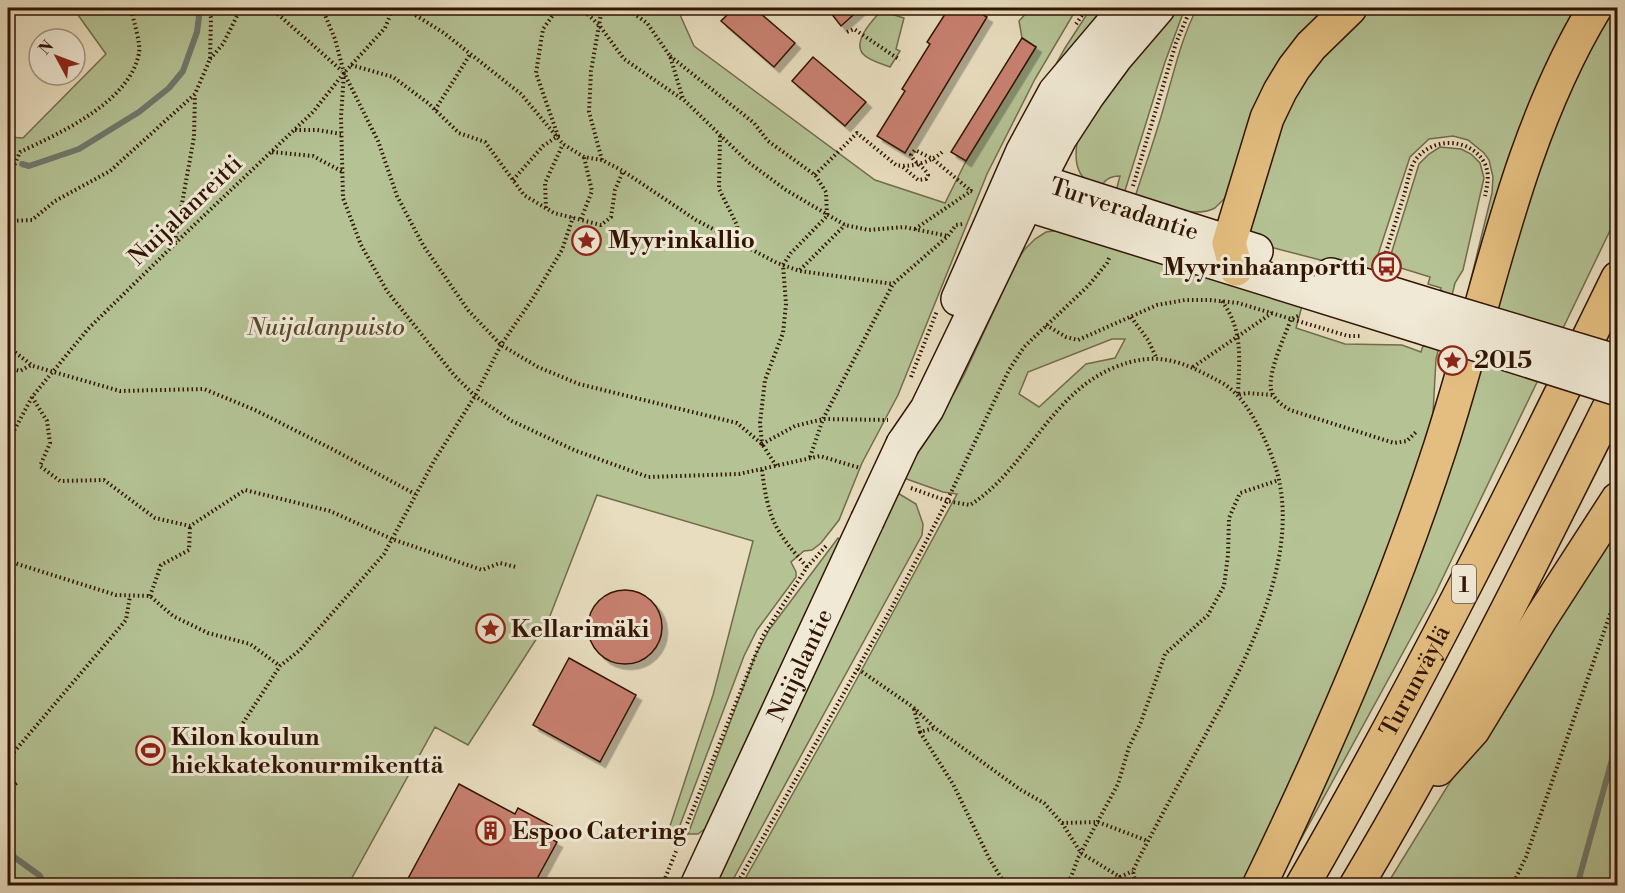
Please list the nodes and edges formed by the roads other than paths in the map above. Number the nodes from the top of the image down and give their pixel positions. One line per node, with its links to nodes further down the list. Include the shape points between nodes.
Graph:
1 (1126, 8): 5 (main road, via 1055,93 1023,151)
2 (1158, 8): 5 (main road, via 1116,57 1060,138)
3 (1350, 8): 6 (highway, via 1294,68 1267,118)
4 (1595, 8): 14 (highway, via 1530,144 1440,447 1403,555 1352,681)
5 (1012, 192): 6 (main road, Turveradantie); 13 (main road, Nuijalantie, bridge, via 927,410 898,432 867,521)
6 (1233, 256): 8 (main road, Turveradantie)
7 (1617, 278): 15 (highway, Turunväylä / 1, via 1371,766)
8 (1432, 318): 9 (main road, Turveradantie, bridge); 10 (main road, Turveradantie, bridge)
9 (1617, 362)
10 (1617, 390): 12 (highway, Turunväylä / 1, via 1468,687)
11 (1617, 499): 12 (highway, via 1473,730)
12 (1399, 813): 16 (highway, Turunväylä / 1)
13 (697, 885)
14 (1259, 885)
15 (1302, 885)
16 (1356, 885)

